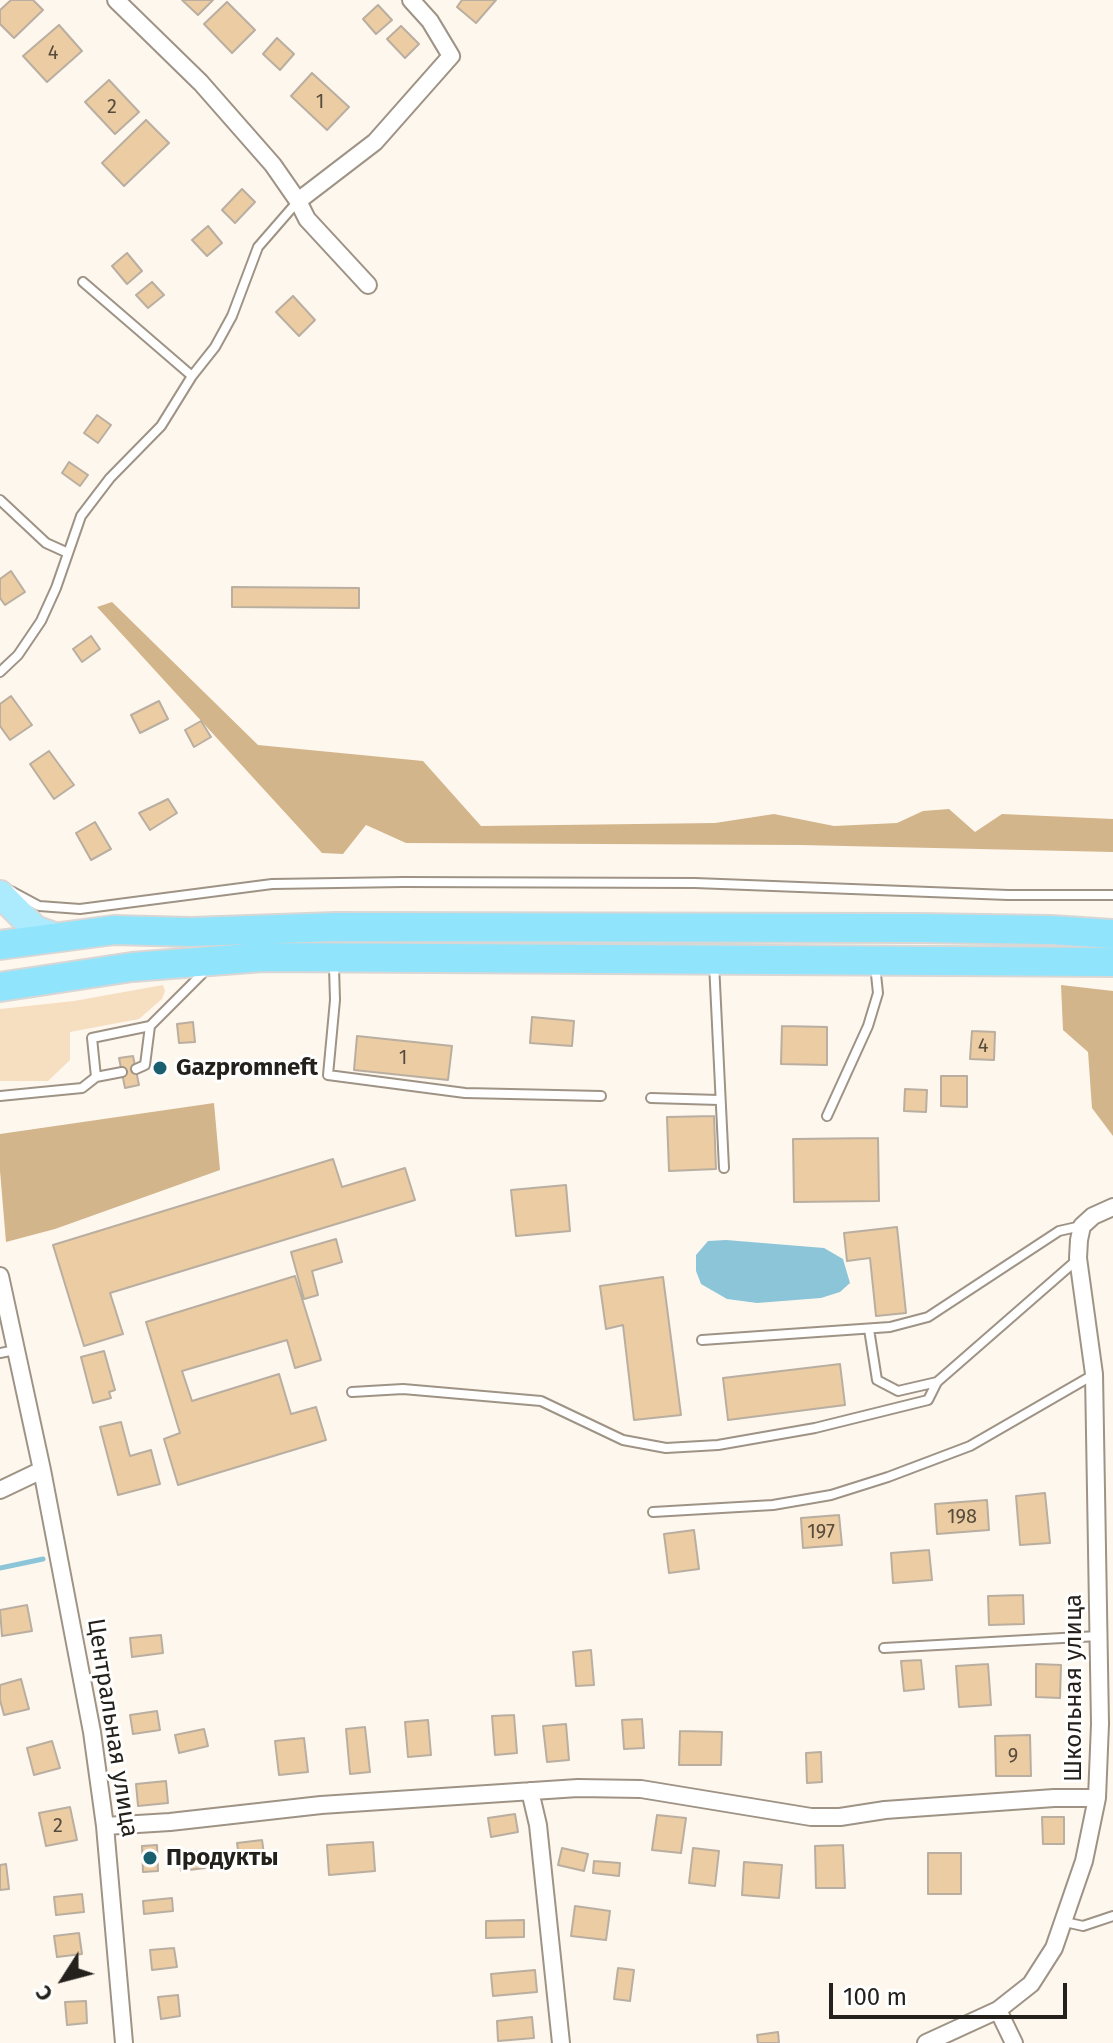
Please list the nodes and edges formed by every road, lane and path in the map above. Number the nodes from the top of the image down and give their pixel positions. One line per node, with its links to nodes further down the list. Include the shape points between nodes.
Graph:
1 (116, 0): 3 (street, via 201,83)
2 (411, 0): 3 (street, via 451,56 375,142)
3 (298, 201): 5 (street, via 307,219); 6 (lane, via 258,247 232,316)
4 (83, 282): 6 (lane)
5 (368, 285)
6 (192, 376): 8 (lane, via 161,426 95,496 81,516)
7 (0, 500): 8 (lane, via 46,543)
8 (68, 553): 9 (lane, via 41,621)
9 (0, 672)
10 (0, 885): 12 (lane, via 39,906 80,909 272,884 695,883)
11 (0, 894): 15 (main road, via 35,929)
12 (1113, 895)
13 (191, 932): 14 (highway, via 336,927 919,928); 15 (highway, via 114,930); 20 (highway)
14 (1113, 934)
15 (54, 936): 16 (highway)
16 (0, 945)
17 (445, 958): 18 (highway); 22 (highway); 24 (highway, via 196,960)
18 (714, 959): 19 (highway); 33 (lane)
19 (874, 960): 21 (highway); 34 (lane, via 878,993)
20 (0, 962)
21 (1113, 962)
22 (334, 967): 23 (highway); 31 (lane, via 328,1075 465,1093)
23 (202, 974): 25 (highway); 26 (lane)
24 (0, 987)
25 (0, 1000)
26 (150, 1026): 27 (lane, via 145,1065); 29 (lane, via 92,1038)
27 (136, 1069)
28 (122, 1072): 29 (lane)
29 (96, 1077): 30 (lane, via 82,1088)
30 (0, 1096)
31 (601, 1096)
32 (651, 1098): 33 (lane)
33 (719, 1100): 35 (lane)
34 (827, 1116)
35 (724, 1168)
36 (1113, 1207): 37 (street)
37 (1082, 1226): 38 (street, Школьная улица); 40 (lane, via 1059,1231 928,1317)
38 (1078, 1258): 43 (street, Школьная улица); 44 (lane)
39 (0, 1280): 42 (street, Центральная улица)
40 (869, 1329): 41 (lane); 44 (lane, via 877,1380 898,1391)
41 (702, 1340)
42 (7, 1352): 48 (street, Центральная улица)
43 (1094, 1374): 47 (street, Школьная улица); 50 (lane, via 970,1446 831,1495 773,1505)
44 (937, 1382): 45 (lane, via 928,1400 894,1410 718,1445 666,1448 623,1440 541,1401 403,1389)
45 (352, 1392)
46 (1113, 1436): 47 (street)
47 (1095, 1437): 51 (street, Школьная улица)
48 (42, 1470): 49 (street); 55 (street, Центральная улица)
49 (0, 1490)
50 (653, 1512)
51 (1099, 1636): 52 (lane); 54 (street, Школьная улица)
52 (884, 1648)
53 (530, 1791): 54 (street, via 641,1789 825,1817); 55 (street); 60 (street)
54 (1097, 1798): 57 (street, Школьная улица)
55 (105, 1826): 59 (street, Центральная улица)
56 (1113, 1916): 57 (lane, via 1083,1926)
57 (1065, 1922): 58 (street, Школьная улица, via 1031,1984)
58 (998, 2010): 61 (street, Школьная улица); 62 (street)
59 (124, 2043)
60 (561, 2043)
61 (926, 2043)
62 (1014, 2043)

